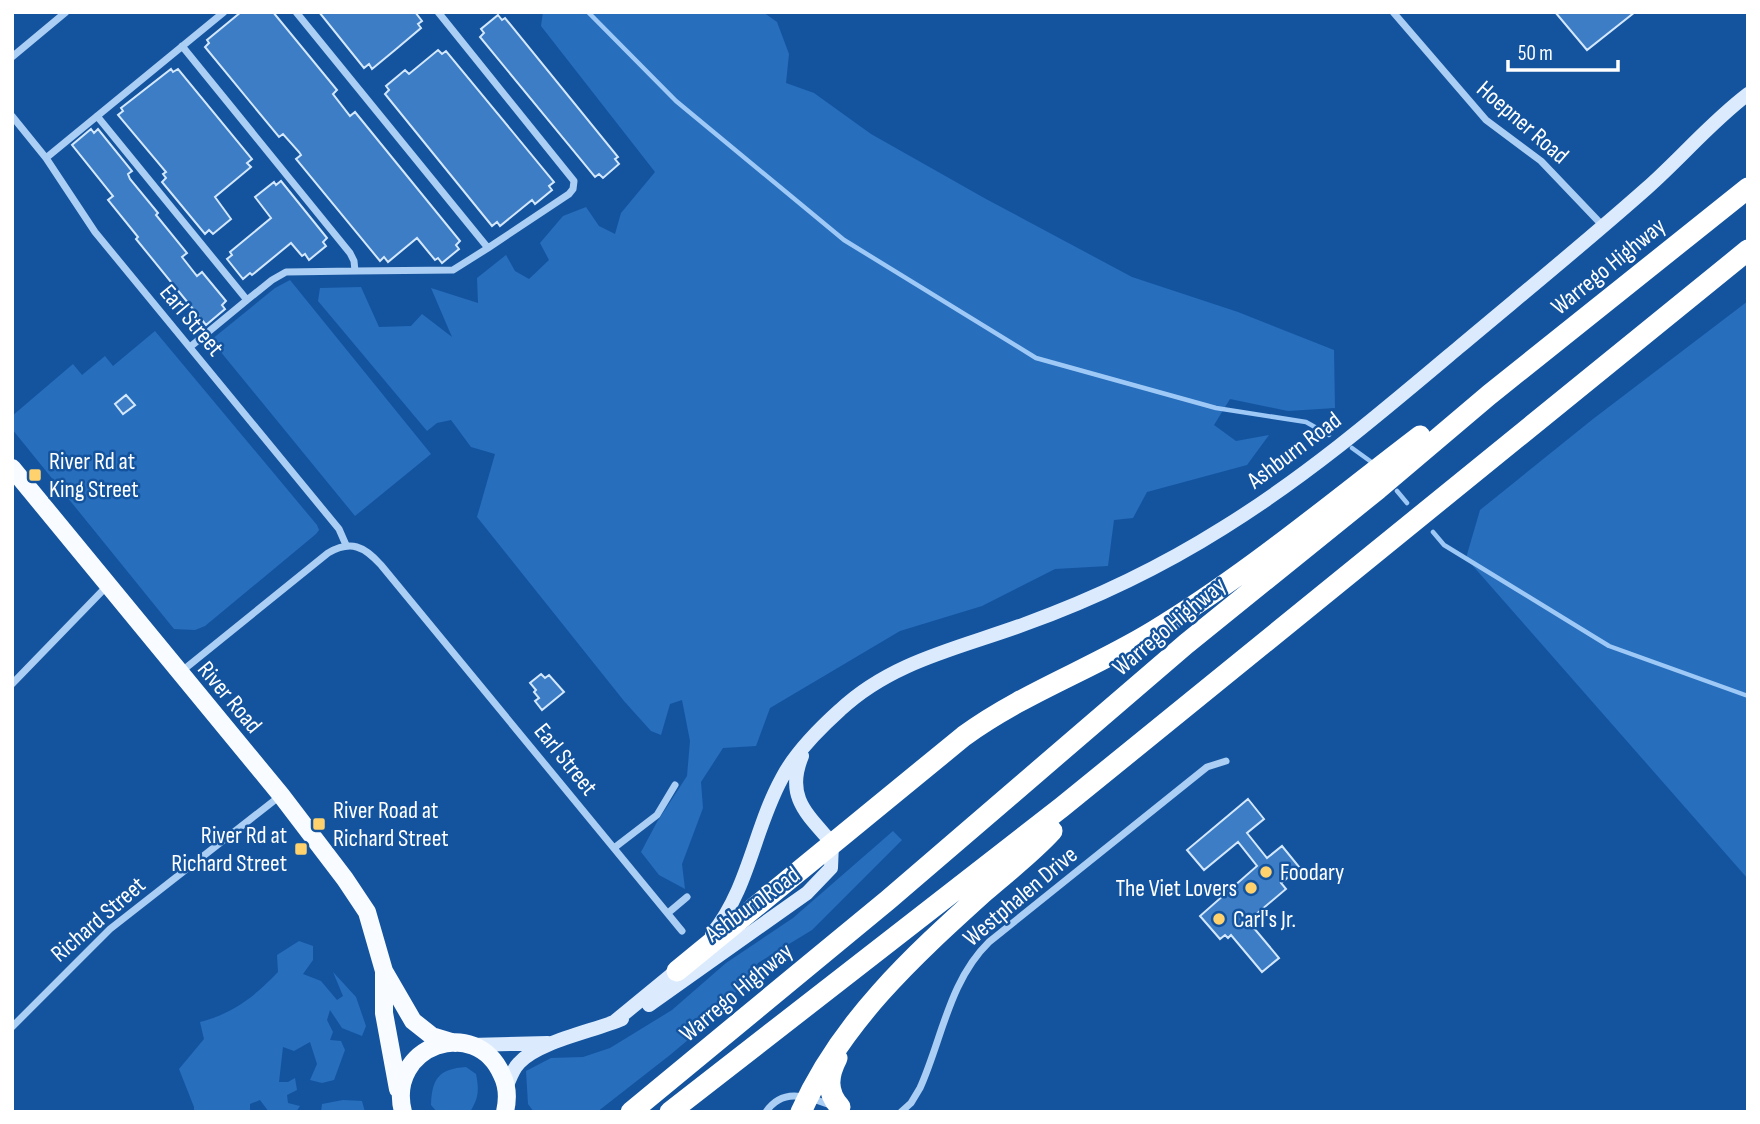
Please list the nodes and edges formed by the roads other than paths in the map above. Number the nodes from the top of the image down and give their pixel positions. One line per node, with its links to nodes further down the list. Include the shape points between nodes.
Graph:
1 (66, 12): 7 (street)
2 (224, 12): 6 (street)
3 (296, 12): 14 (street)
4 (438, 12): 14 (street, via 574,181 569,194)
5 (1393, 12): 13 (street, Hoepner Road, via 1486,120 1541,161)
6 (182, 46): 10 (street); 16 (street, via 351,253)
7 (12, 57)
8 (1748, 94): 13 (street, Ashburn Road)
9 (12, 116): 11 (street, Earl Street)
10 (97, 116): 11 (street); 17 (street)
11 (47, 158): 18 (street, Earl Street, via 89,223)
12 (1748, 188): 19 (highway, Warrego Highway)
13 (1603, 226): 25 (street, Ashburn Road, via 1325,457 1223,528 1126,581 886,676 840,710)
14 (488, 248): 16 (street, via 453,270)
15 (1748, 250): 29 (highway)
16 (355, 271): 17 (street, via 286,272)
17 (247, 300): 18 (street)
18 (190, 347): 21 (street, Earl Street, via 339,529)
19 (1489, 395): 30 (highway, via 1457,408 1190,609 984,721); 48 (highway, Warrego Highway)
20 (12, 467): 22 (main road, River Road)
21 (346, 545): 23 (street, via 328,553); 31 (street, Earl Street, via 361,548 381,565)
22 (108, 584): 23 (main road, River Road); 24 (street)
23 (179, 674): 28 (main road, River Road)
24 (12, 684)
25 (807, 746): 30 (street, Ashburn Road, via 796,775 797,796); 36 (street, Ashburn Road, via 781,779 744,878 723,919)
26 (1226, 761): 51 (street, Westphalen Drive, via 1207,767 975,956 958,985 920,1088)
27 (675, 785): 31 (street, via 657,815)
28 (281, 795): 35 (main road, River Road, via 359,898 372,924); 39 (street, Richard Street, via 110,929)
29 (1062, 807): 37 (highway, via 1051,832 935,937); 49 (highway)
30 (832, 843): 36 (highway); 38 (street, Ashburn Road, via 831,869 811,890 673,989)
31 (614, 848): 33 (street, Earl Street)
32 (687, 897): 33 (street)
33 (667, 913): 34 (street, Earl Street)
34 (682, 931)
35 (384, 971): 41 (main road, River Road, via 416,1024 439,1039); 45 (main road, River Road, via 384,1013)
36 (677, 971): 38 (street, Ashburn Road)
37 (861, 1013): 43 (highway); 44 (highway, via 830,1076 831,1093)
38 (614, 1022): 40 (street, Ashburn Road)
39 (12, 1027)
40 (551, 1043): 41 (street, Ashburn Road); 42 (street, Ashburn Road, via 520,1062)
41 (462, 1044): 42 (main road, River Road, via 482,1050 494,1060); 45 (main road, via 433,1047 414,1060 401,1082)
42 (507, 1089): 46 (main road); 47 (main road)
43 (804, 1104): 44 (street); 50 (street, via 789,1095)
44 (844, 1109)
45 (403, 1110)
46 (505, 1112)
47 (516, 1112)
48 (631, 1112)
49 (670, 1112)
50 (766, 1112)
51 (901, 1112)

